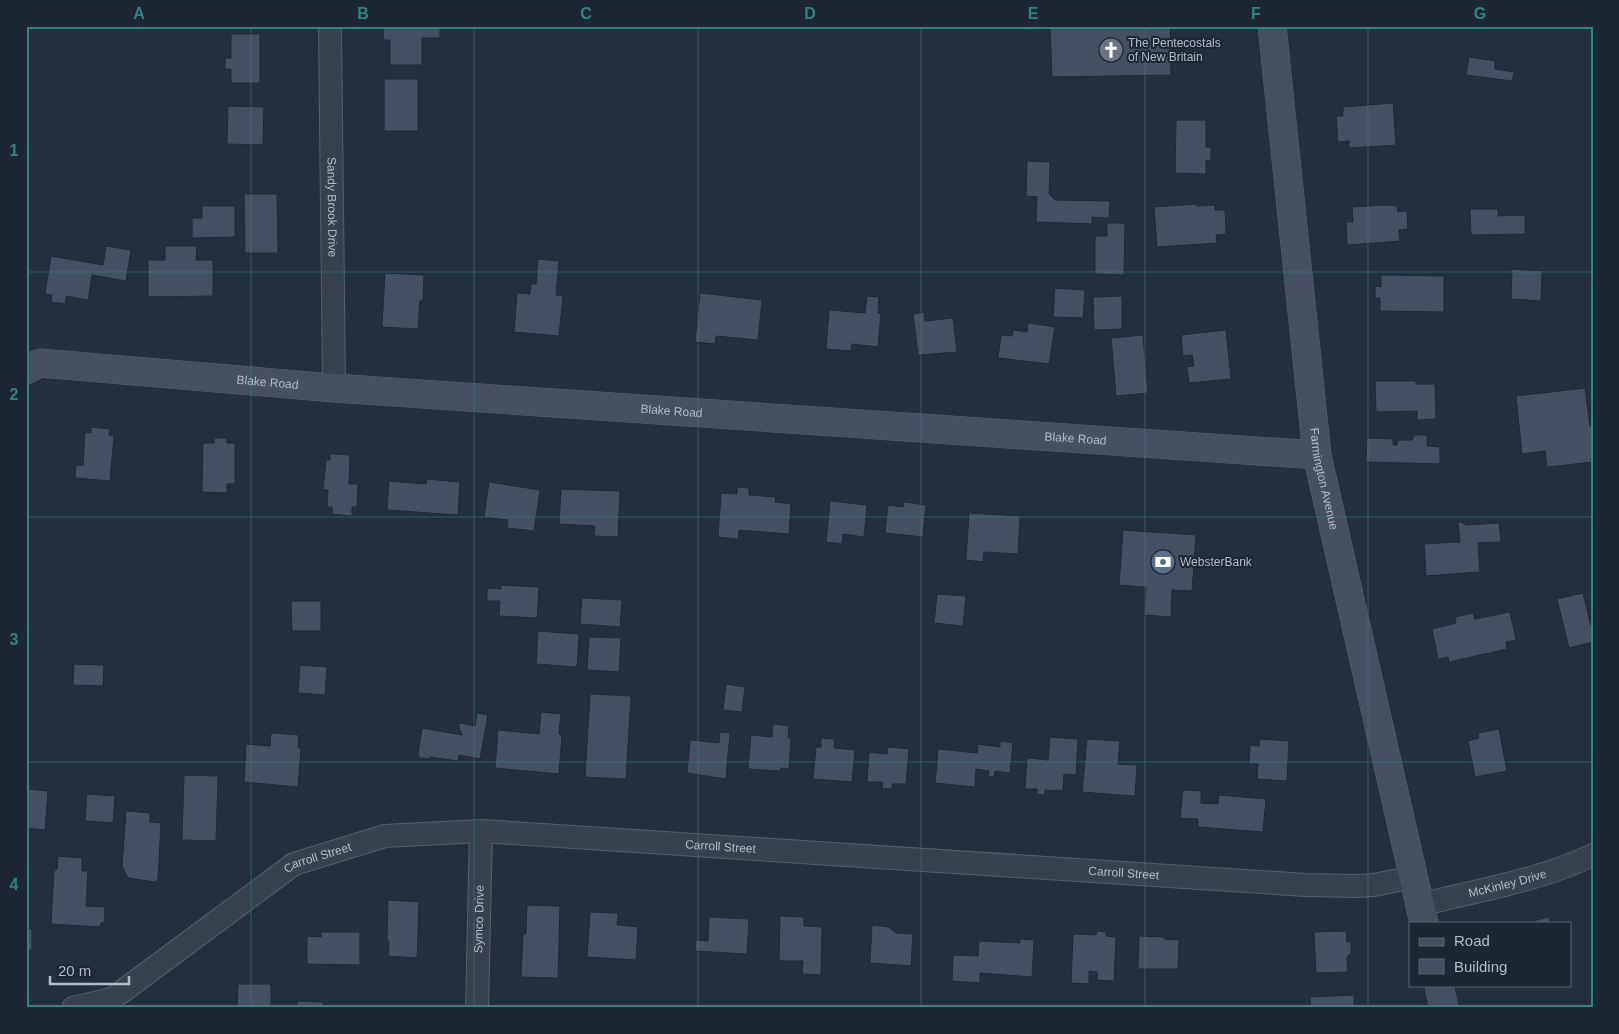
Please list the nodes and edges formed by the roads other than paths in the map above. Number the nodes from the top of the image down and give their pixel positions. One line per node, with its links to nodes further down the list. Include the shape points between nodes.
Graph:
1 (330, 26): 4 (street, Sandy Brook Drive)
2 (1272, 26): 5 (street, Farmington Avenue)
3 (26, 370): 4 (street, Blake Road, via 40,363)
4 (334, 388): 5 (street, Blake Road)
5 (1317, 455): 8 (street, Farmington Avenue)
6 (481, 831): 8 (street, Carroll Street, via 1306,885 1374,885); 11 (street, Carroll Street, via 385,836 294,864 112,999); 12 (street, Symco Drive)
7 (1593, 855): 9 (street, McKinley Drive, via 1570,866)
8 (1414, 877): 9 (street, Farmington Avenue)
9 (1422, 914)
10 (1439, 986): 13 (street)
11 (73, 1008)
12 (477, 1008)
13 (1444, 1008)

